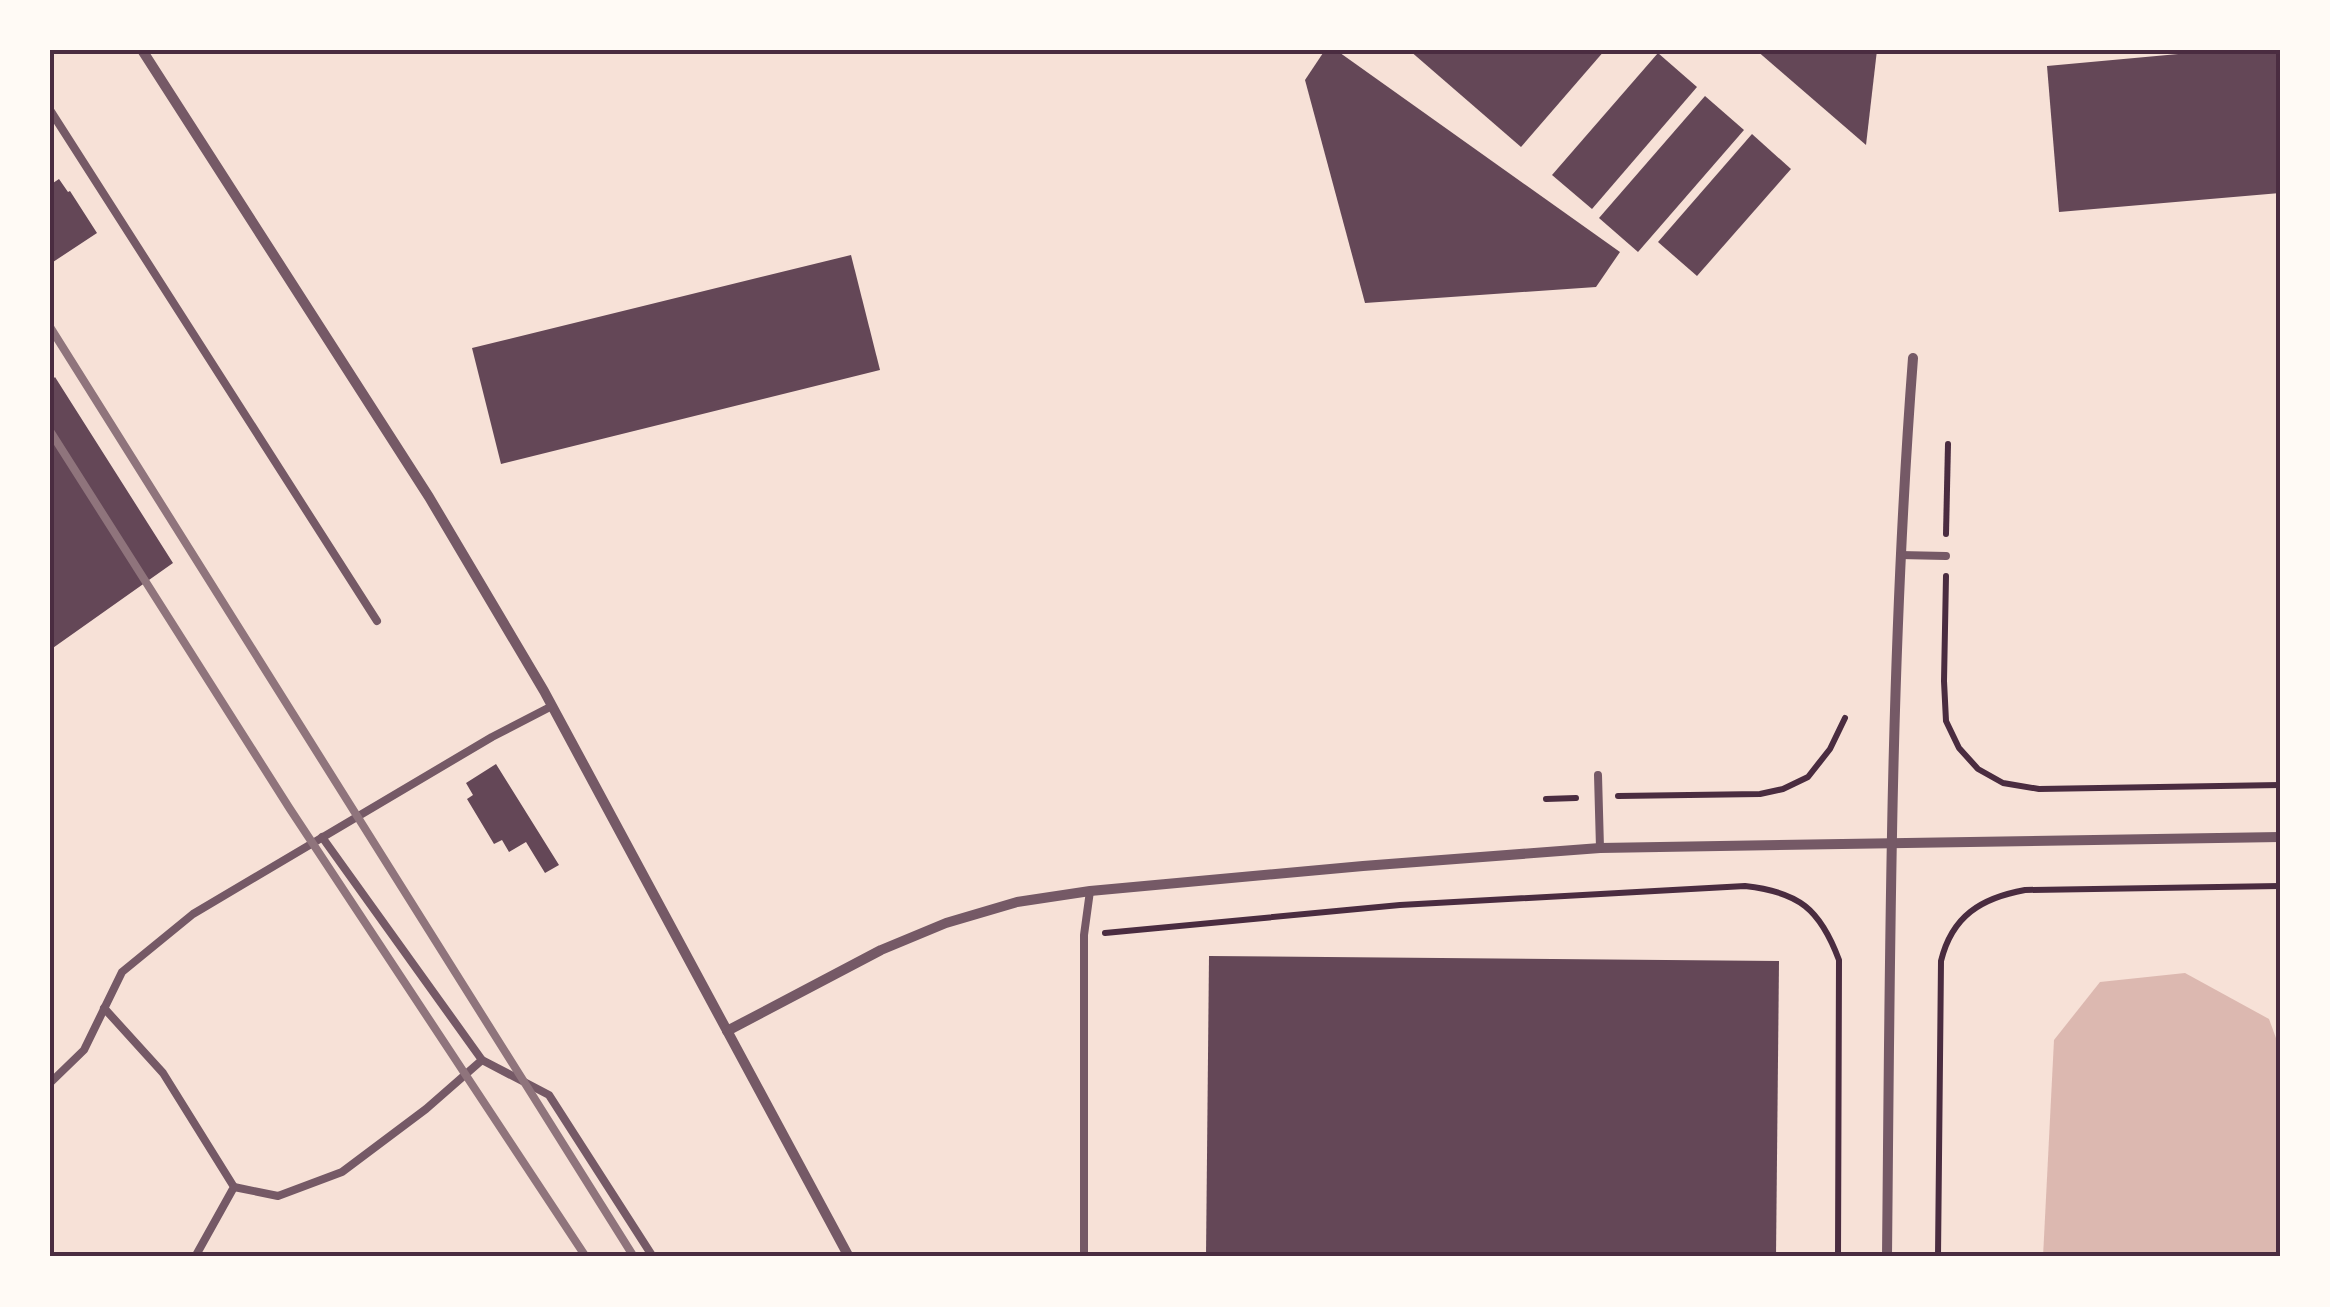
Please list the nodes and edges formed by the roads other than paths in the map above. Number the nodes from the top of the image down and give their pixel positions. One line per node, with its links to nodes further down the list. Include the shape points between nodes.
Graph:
1 (142, 50): 7 (street, via 429,497)
2 (50, 110): 6 (lane)
3 (1913, 358): 4 (street)
4 (1900, 555): 5 (lane); 11 (street)
5 (1946, 556)
6 (377, 621)
7 (552, 706): 9 (lane); 15 (street)
8 (1598, 775): 12 (lane)
9 (322, 837): 14 (lane, via 192,914 122,972); 16 (lane)
10 (2280, 837): 11 (street)
11 (1890, 842): 12 (street); 23 (street)
12 (1600, 848): 13 (street)
13 (1090, 891): 15 (street, via 1017,902 946,923); 22 (lane, via 1084,934)
14 (104, 1008): 17 (lane, via 84,1050); 18 (lane, via 163,1074)
15 (727, 1031): 21 (street)
16 (482, 1060): 18 (lane, via 342,1172 278,1196); 20 (lane, via 549,1096)
17 (50, 1083)
18 (234, 1187): 19 (lane)
19 (195, 1257)
20 (653, 1257)
21 (849, 1257)
22 (1084, 1257)
23 (1887, 1257)

